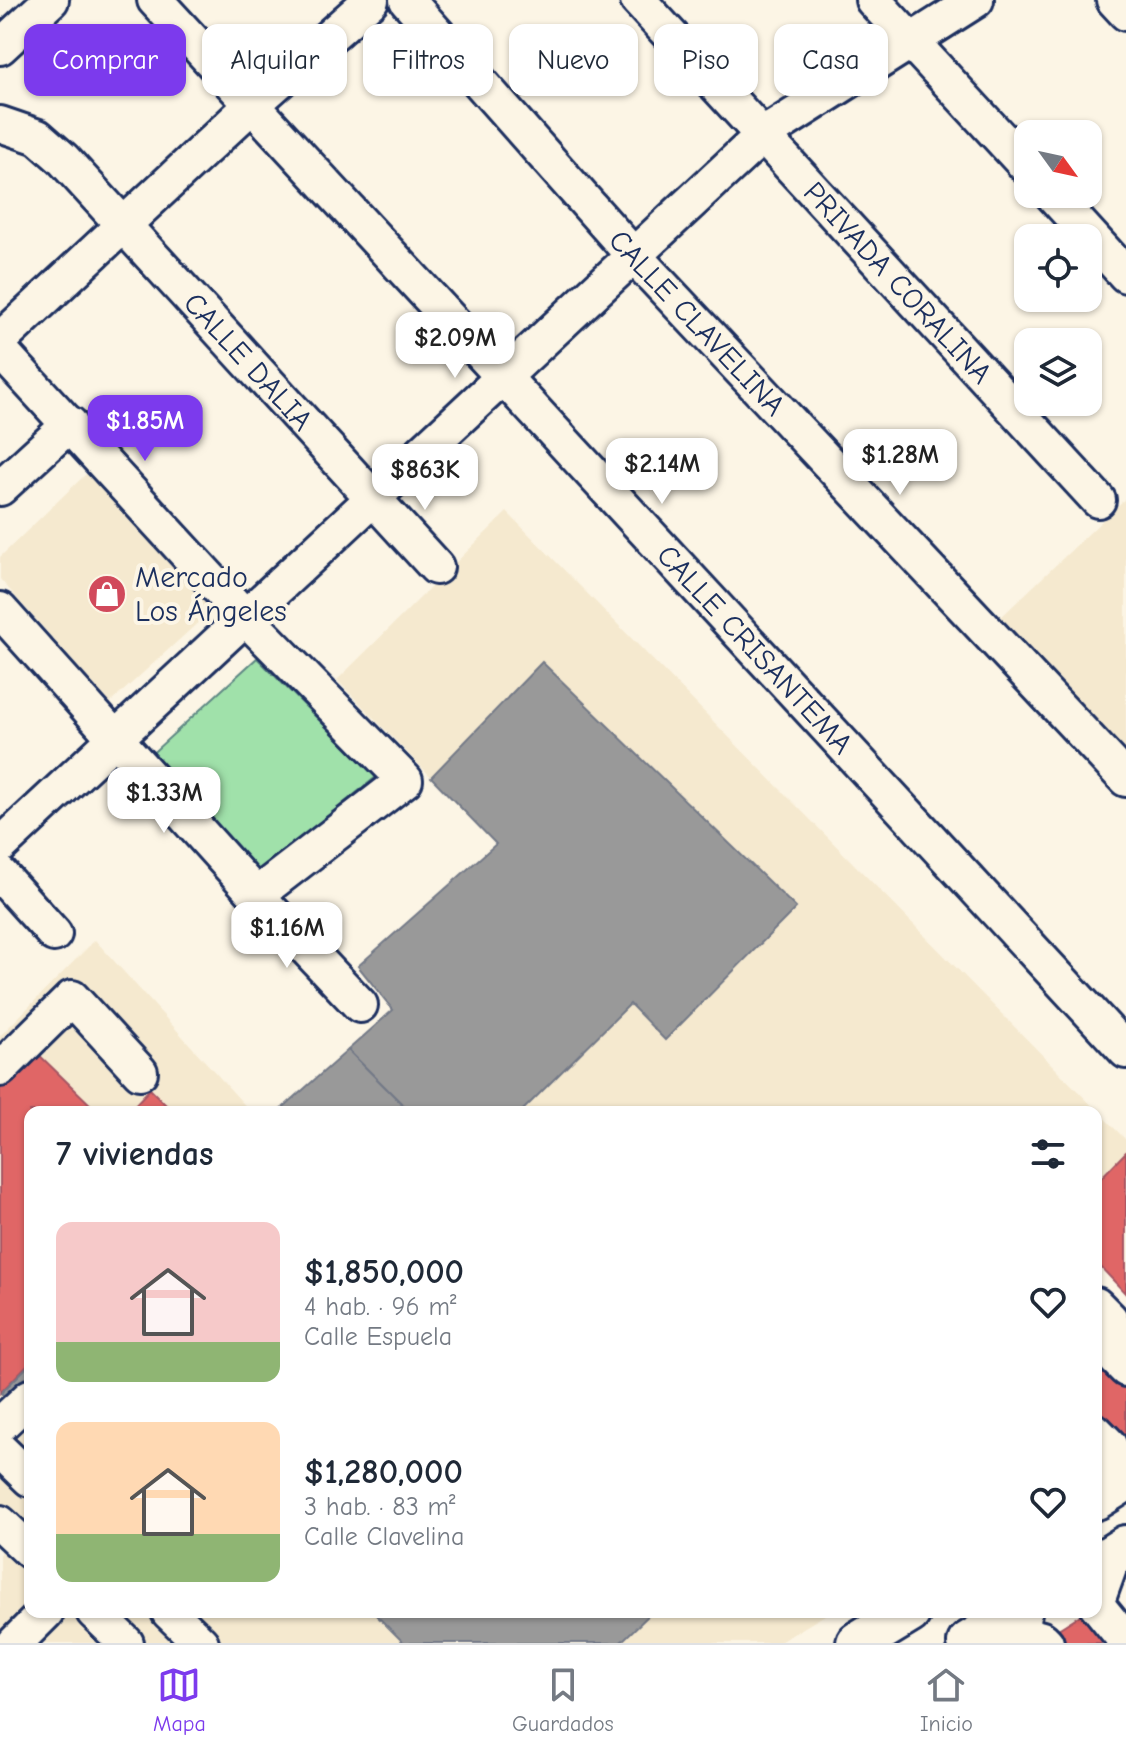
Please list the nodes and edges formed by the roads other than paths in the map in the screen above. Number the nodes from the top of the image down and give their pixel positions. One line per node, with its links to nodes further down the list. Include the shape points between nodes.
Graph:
1 (51, 0): 11 (street)
2 (155, 0): 12 (street, CALLE CRISANTEMA)
3 (371, 0): 12 (street)
4 (407, 0): 18 (street, CALLE CLAVELINA)
5 (638, 0): 14 (street, PRIVADA CORALINA)
6 (873, 0): 10 (street)
7 (976, 0): 10 (street)
8 (1114, 0): 9 (street)
9 (1126, 13)
10 (911, 40): 14 (street); 15 (street)
11 (0, 47)
12 (252, 105): 17 (street); 22 (street, CALLE CRISANTEMA)
13 (0, 124): 17 (street, CALLE DALIA, via 38,137)
14 (763, 135): 18 (street); 26 (street, PRIVADA CORALINA)
15 (1014, 153)
16 (1065, 208): 19 (street)
17 (124, 225): 20 (street); 25 (street, CALLE DALIA)
18 (632, 254): 22 (street); 31 (street, CALLE CLAVELINA)
19 (1126, 275)
20 (0, 340)
21 (0, 350): 23 (street)
22 (503, 376): 25 (street); 37 (street, CALLE CRISANTEMA)
23 (70, 424): 24 (street); 29 (street)
24 (0, 488)
25 (371, 497): 27 (street, CALLE DALIA); 29 (street)
26 (1098, 500)
27 (436, 567)
28 (0, 610): 30 (street)
29 (245, 617): 30 (street); 34 (street, via 405,780)
30 (116, 737): 32 (street); 34 (street)
31 (1126, 779)
32 (0, 846)
33 (0, 874): 35 (street)
34 (256, 895): 36 (street)
35 (54, 934)
36 (360, 1005)
37 (1126, 1051)
38 (0, 1069): 39 (street, via 72,998)
39 (140, 1072)
40 (1102, 1311): 41 (street, via 1110,1319 1116,1359)
41 (1126, 1369)
42 (1102, 1438): 45 (street, via 1109,1445)
43 (0, 1450): 44 (street)
44 (24, 1473)
45 (1115, 1486)
46 (0, 1523): 47 (street)
47 (24, 1545)
48 (1112, 1556): 49 (street)
49 (1102, 1586)
50 (1102, 1611): 56 (street)
51 (40, 1618): 57 (street)
52 (100, 1618): 58 (street)
53 (175, 1618): 59 (street)
54 (903, 1625): 60 (main road)
55 (995, 1627): 61 (street)
56 (1126, 1641)
57 (15, 1643)
58 (126, 1643)
59 (201, 1643)
60 (858, 1643)
61 (1046, 1643)

